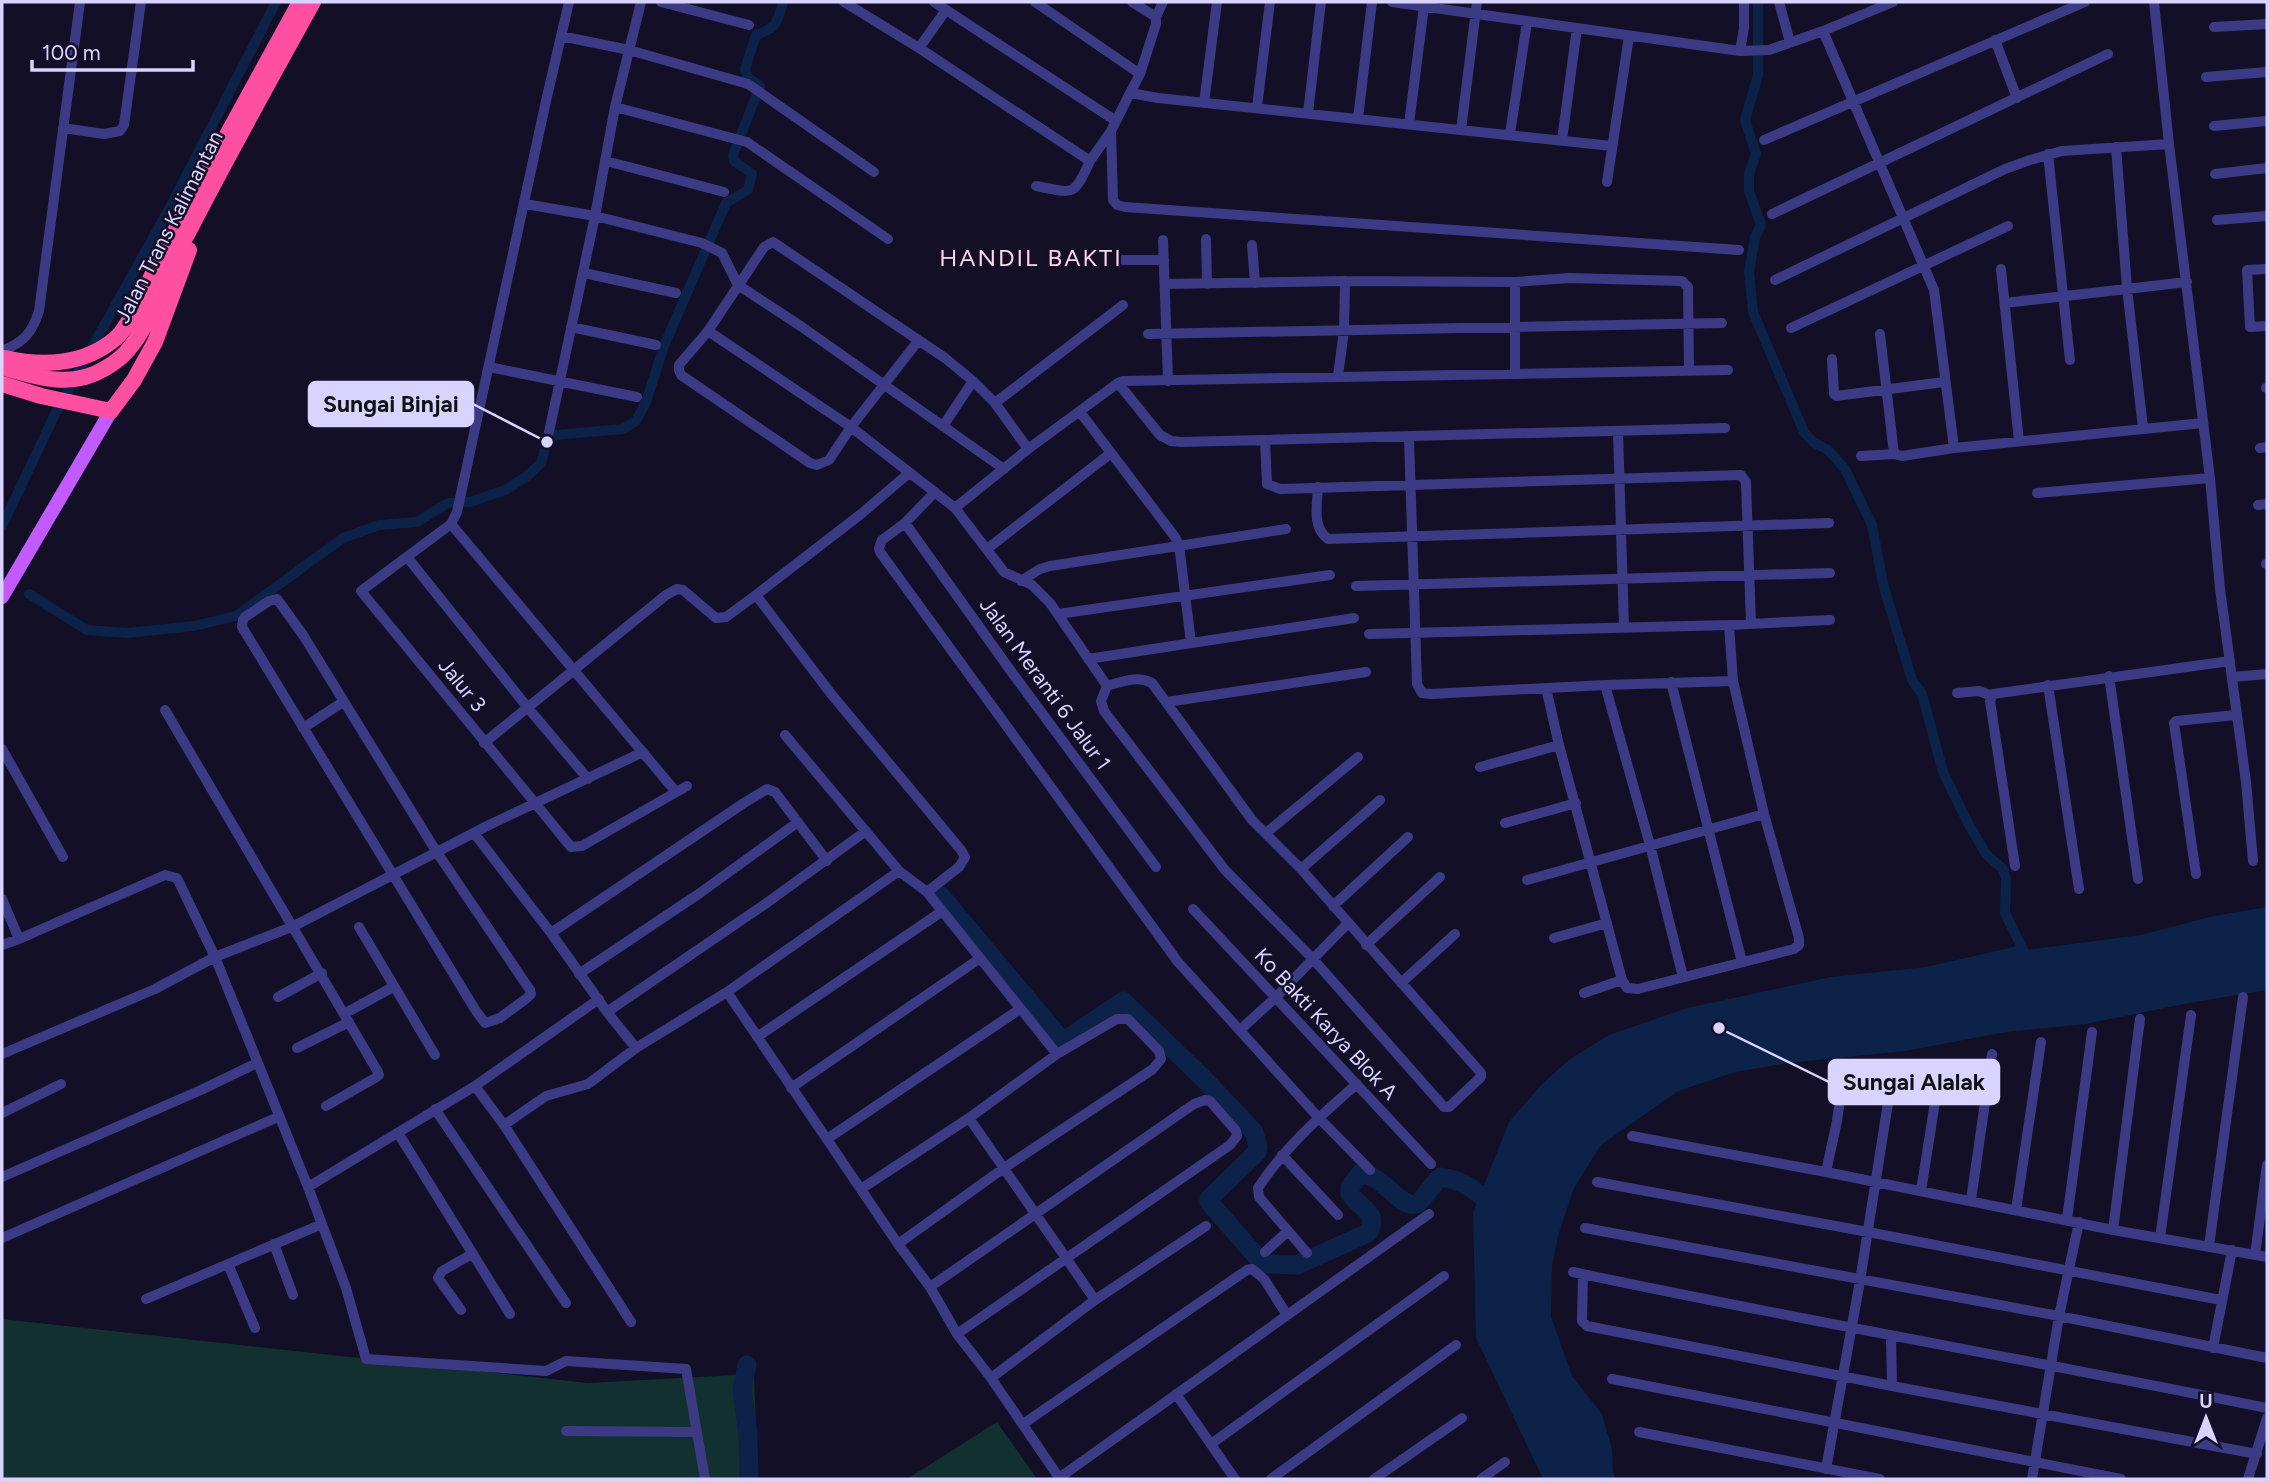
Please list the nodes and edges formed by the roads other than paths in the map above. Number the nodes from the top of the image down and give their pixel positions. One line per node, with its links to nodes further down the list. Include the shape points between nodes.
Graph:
1 (80, 2): 56 (street)
2 (141, 2): 56 (street, via 124,125 120,131 104,134)
3 (300, 2): 108 (highway, Jalan Trans Kalimantan, via 161,257)
4 (313, 2): 81 (highway, Jalan Trans Kalimantan)
5 (569, 2): 33 (street)
6 (641, 2): 38 (street)
7 (660, 2): 29 (street)
8 (844, 2): 37 (street)
9 (934, 2): 25 (street)
10 (1035, 2): 42 (street)
11 (1132, 2): 26 (street)
12 (1163, 2): 26 (street)
13 (1217, 2): 46 (street)
14 (1270, 2): 49 (street)
15 (1321, 2): 50 (street)
16 (1372, 2): 51 (street)
17 (1392, 2): 23 (street)
18 (1744, 2): 39 (street)
19 (1779, 2): 36 (street)
20 (1893, 2): 32 (street)
21 (2085, 2): 35 (street)
22 (2154, 2): 61 (street)
23 (1424, 6): 24 (street); 53 (street)
24 (1476, 8): 27 (street); 57 (street)
25 (946, 10): 37 (street); 54 (street)
26 (1156, 17): 42 (street)
27 (1527, 22): 31 (street); 58 (street)
28 (2267, 24): 30 (street)
29 (749, 25)
30 (2214, 27)
31 (1577, 29): 34 (street); 59 (street)
32 (1823, 31): 36 (street); 47 (street)
33 (561, 36): 38 (street); 74 (street)
34 (1629, 36): 39 (street); 62 (street)
35 (1995, 40): 45 (street); 47 (street)
36 (1790, 42): 39 (street, via 1769,50)
37 (919, 48): 66 (street)
38 (629, 50): 48 (street); 69 (street, via 748,84)
39 (1744, 51)
40 (2108, 54): 45 (street)
41 (2267, 72): 43 (street)
42 (1140, 74): 44 (street)
43 (2206, 77)
44 (1130, 93): 46 (street); 54 (street)
45 (2017, 98): 67 (street)
46 (1205, 103): 49 (street)
47 (1853, 103): 60 (street); 67 (street)
48 (615, 107): 65 (street); 82 (street, via 747,142)
49 (1257, 107): 50 (street)
50 (1308, 113): 51 (street)
51 (1358, 118): 53 (street)
52 (2267, 121): 55 (street)
53 (1409, 124): 57 (street)
54 (1113, 126): 66 (street); 86 (street, via 1113,200 1125,207)
55 (2214, 126)
56 (63, 128): 120 (street, via 39,311 34,328)
57 (1461, 130): 58 (street)
58 (1510, 134): 59 (street)
59 (1562, 140): 62 (street)
60 (1764, 140)
61 (2169, 144): 63 (street); 96 (street)
62 (1612, 146): 71 (street)
63 (2116, 147): 64 (street); 101 (street)
64 (2048, 154): 78 (street); 103 (street)
65 (606, 161): 73 (street); 76 (street)
66 (1090, 161): 72 (street, via 1078,187 1072,190)
67 (1879, 163): 75 (street); 78 (street)
68 (2267, 168): 70 (street)
69 (874, 172)
70 (2215, 174)
71 (1607, 182)
72 (1036, 186)
73 (724, 192)
74 (524, 204): 76 (street); 125 (street)
75 (1772, 214)
76 (595, 216): 92 (street); 100 (street, via 702,243 722,253)
77 (2267, 216): 79 (street)
78 (1903, 218): 89 (street); 93 (street)
79 (2217, 220)
80 (2008, 226): 89 (street)
81 (190, 230): 108 (highway, Jalan Trans Kalimantan); 140 (highway, via 188,252 155,342)
82 (888, 239)
83 (1206, 239): 99 (street)
84 (1163, 240): 88 (street)
85 (1252, 245): 97 (street)
86 (1738, 250)
87 (1123, 260): 88 (street)
88 (1164, 260): 98 (street)
89 (1923, 265): 112 (street); 133 (street, via 1937,304)
90 (2001, 269): 104 (street)
91 (2267, 269): 110 (street, via 2246,270 2250,327)
92 (584, 273): 102 (street); 111 (street)
93 (1775, 280)
94 (1345, 281): 95 (street); 97 (street); 114 (street)
95 (1515, 282): 107 (street, via 1570,278 1682,281 1688,287); 109 (street)
96 (2187, 282): 101 (street); 142 (street)
97 (1255, 283): 99 (street)
98 (1165, 284): 99 (street); 115 (street)
99 (1207, 284)
100 (738, 285): 113 (street); 118 (street, via 764,247 773,242); 136 (street)
101 (2127, 288): 103 (street); 146 (street)
102 (676, 293)
103 (2063, 296): 104 (street); 123 (street)
104 (2005, 303): 151 (street)
105 (1124, 305): 139 (street)
106 (1722, 323): 107 (street)
107 (1690, 324): 109 (street); 127 (street)
108 (135, 326): 121 (highway, Jalan Trans Kalimantan, via 83,357 46,363); 124 (highway, Jalan Trans Kalimantan, via 131,347 102,371 83,378 45,379)
109 (1516, 326): 114 (street); 128 (street)
110 (2267, 326)
111 (571, 327): 119 (street); 130 (street)
112 (1791, 328)
113 (708, 331): 144 (street); 144 (street, via 680,365 679,373 810,463 830,460)
114 (1344, 331): 115 (street); 129 (street)
115 (1167, 333): 116 (street); 132 (street)
116 (1148, 334)
117 (1880, 334): 137 (street)
118 (918, 341): 131 (street); 136 (street)
119 (656, 345)
120 (2, 351)
121 (2, 357)
122 (1832, 359): 137 (street, via 1836,396)
123 (2070, 360)
124 (2, 367)
125 (489, 367): 130 (street); 168 (street)
126 (1728, 370): 127 (street)
127 (1689, 371): 128 (street)
128 (1515, 373): 129 (street)
129 (1338, 376): 132 (street)
130 (560, 380): 138 (street); 147 (street)
131 (973, 381): 139 (street); 143 (street)
132 (1168, 381): 134 (street)
133 (1944, 382): 137 (street); 152 (street)
134 (1118, 383): 141 (street); 150 (street, via 1166,439)
135 (2, 384): 140 (highway)
136 (882, 385): 143 (street); 144 (street)
137 (1888, 389): 155 (street)
138 (637, 397)
139 (995, 403): 153 (street)
140 (111, 411): 185 (main road)
141 (1080, 412): 153 (street); 154 (street)
142 (2203, 423): 146 (street); 159 (street)
143 (943, 426): 157 (street)
144 (851, 427): 158 (street)
145 (1725, 428): 148 (street)
146 (2143, 428): 151 (street)
147 (549, 432)
148 (1619, 432): 149 (street); 160 (street)
149 (1409, 438): 150 (street); 161 (street)
150 (1265, 440): 162 (street, via 1267,484 1280,489)
151 (2019, 441): 152 (street)
152 (1954, 448): 155 (street)
153 (1028, 449): 157 (street)
154 (1111, 453): 173 (street); 174 (street)
155 (1894, 454): 156 (street)
156 (1861, 456)
157 (1004, 469): 165 (street)
158 (909, 473): 163 (street); 184 (street)
159 (2210, 478): 164 (street); 196 (street)
160 (1620, 480): 161 (street); 169 (street, via 1741,475 1746,482); 170 (street)
161 (1410, 485): 162 (street); 172 (street)
162 (1318, 487): 172 (street, via 1317,524 1328,539)
163 (935, 492): 165 (street); 166 (street)
164 (2037, 493)
165 (955, 508): 174 (street)
166 (905, 523): 244 (street, Jalan Meranti 6 Jalur 1); 289 (street, via 882,540 879,548 888,564 1178,962)
167 (1829, 523): 169 (street)
168 (451, 524): 175 (street); 197 (street)
169 (1748, 526): 170 (street); 178 (street)
170 (1621, 528): 172 (street); 179 (street)
171 (1286, 529): 173 (street)
172 (1413, 537): 181 (street)
173 (1179, 545): 180 (street, via 1050,566); 183 (street)
174 (986, 549): 180 (street, via 1004,572)
175 (407, 557): 212 (street); 217 (street, Jalur 3, via 361,591)
176 (1830, 573): 178 (street)
177 (1330, 575): 183 (street)
178 (1751, 575): 179 (street); 189 (street)
179 (1622, 578): 181 (street); 191 (street)
180 (1021, 581): 186 (street, via 1038,590)
181 (1415, 584): 182 (street); 192 (street)
182 (1356, 586)
183 (1185, 594): 186 (street); 194 (street)
184 (756, 595): 197 (street, via 726,617 716,618 690,594 677,589); 253 (street, via 961,850 963,862)
185 (2, 597)
186 (1058, 614): 195 (street)
187 (1354, 618): 194 (street)
188 (1830, 620): 189 (street)
189 (1751, 624): 190 (street)
190 (1729, 625): 191 (street); 202 (street)
191 (1624, 627): 192 (street)
192 (1416, 633): 193 (street); 207 (street, via 1417,684 1422,693)
193 (1369, 634)
194 (1191, 643): 195 (street)
195 (1088, 659): 206 (street)
196 (2230, 661): 200 (street); 201 (street)
197 (574, 669): 212 (street); 220 (street)
198 (1366, 672): 211 (street)
199 (2267, 674): 201 (street)
200 (2109, 676): 205 (street); 250 (street)
201 (2232, 677): 214 (street)
202 (1733, 681): 203 (street); 229 (street)
203 (1671, 682): 204 (street); 232 (street)
204 (1605, 685): 207 (street); 237 (street)
205 (2048, 685): 209 (street); 252 (street)
206 (1107, 686): 211 (street, via 1133,679 1148,681); 270 (street, via 1101,701 1104,711 1182,816 1225,870)
207 (1546, 688): 218 (street)
208 (1957, 693): 209 (street, via 1979,691)
209 (1992, 696): 243 (street)
210 (343, 702): 215 (street); 215 (street, via 280,602 269,601 246,617 242,627); 238 (street)
211 (1167, 702): 235 (street)
212 (528, 708): 217 (street); 223 (street)
213 (165, 710): 260 (street)
214 (2236, 715): 242 (street); 248 (street, via 2174,723)
215 (303, 728): 247 (street)
216 (785, 734): 233 (street)
217 (484, 743): 227 (street, Jalur 3)
218 (1559, 745): 222 (street); 228 (street)
219 (2, 749): 239 (street)
220 (643, 752): 223 (street); 225 (street)
221 (1358, 757): 235 (street)
222 (1480, 767)
223 (588, 779): 227 (street)
224 (687, 786): 225 (street)
225 (676, 792): 227 (street, Jalur 3, via 576,847 566,842)
226 (1380, 800): 245 (street)
227 (536, 802): 234 (street)
228 (1576, 803): 231 (street); 241 (street)
229 (1764, 814): 232 (street); 271 (street, via 1800,943 1794,949)
230 (798, 822): 240 (street); 262 (street, via 775,792 767,789); 273 (street)
231 (1505, 823)
232 (1708, 829): 237 (street); 271 (street)
233 (866, 831): 240 (street); 246 (street)
234 (474, 833): 238 (street); 262 (street)
235 (1266, 833): 245 (street)
236 (1408, 837): 255 (street)
237 (1650, 845): 241 (street); 274 (street)
238 (436, 851): 247 (street); 247 (street, via 530,989 531,995 500,1018 485,1023)
239 (63, 857)
240 (827, 861): 285 (street)
241 (1591, 861): 251 (street); 259 (street)
242 (2253, 861)
243 (2015, 866)
244 (1156, 867)
245 (1301, 869): 255 (street)
246 (899, 871): 253 (street); 278 (street)
247 (391, 874): 260 (street)
248 (2196, 874)
249 (1440, 877): 267 (street)
250 (2138, 879)
251 (1527, 880)
252 (2078, 889)
253 (927, 892): 257 (street)
254 (2, 899): 265 (street)
255 (1333, 906): 258 (street)
256 (1193, 909): 280 (street, Ko Bakti Karya Blok A)
257 (941, 912): 269 (street); 291 (street)
258 (1348, 923): 267 (street); 270 (street)
259 (1607, 923): 264 (street); 275 (street)
260 (294, 926): 268 (street); 272 (street)
261 (359, 927): 277 (street)
262 (551, 933): 273 (street)
263 (1455, 934): 276 (street)
264 (1554, 937)
265 (19, 939): 266 (street); 268 (street, via 170,875 177,878)
266 (2, 944)
267 (1366, 945): 276 (street)
268 (215, 957): 295 (street, via 155,989); 299 (street)
269 (979, 959): 284 (street); 306 (street)
270 (1313, 959): 276 (street, via 1448,1108 1482,1074); 280 (street)
271 (1742, 962): 274 (street)
272 (322, 973): 282 (street); 287 (street)
273 (579, 974): 283 (street)
274 (1683, 976): 275 (street, via 1638,989 1626,988)
275 (1622, 980): 279 (street)
276 (1401, 983)
277 (393, 987): 287 (street); 298 (street)
278 (727, 992): 291 (street); 294 (street)
279 (1584, 993)
280 (1276, 997): 289 (street); 304 (street, Ko Bakti Karya Blok A)
281 (2243, 997): 346 (street)
282 (278, 998)
283 (598, 999): 285 (street); 305 (street)
284 (1020, 1009): 296 (street); 316 (street)
285 (607, 1012): 294 (street)
286 (2191, 1015): 343 (street)
287 (347, 1018): 293 (street); 307 (street, via 379,1074)
288 (2140, 1019): 339 (street)
289 (1240, 1030): 311 (street)
290 (2092, 1032): 334 (street)
291 (757, 1037): 306 (street)
292 (2041, 1042): 330 (street)
293 (297, 1048)
294 (636, 1048): 313 (street, via 588,1084 546,1096)
295 (2, 1054)
296 (1057, 1054): 312 (street); 320 (street, via 1124,1018 1159,1051 1161,1059 1153,1069)
297 (1992, 1054): 329 (street)
298 (435, 1055)
299 (257, 1063): 310 (street); 323 (street)
300 (1941, 1064): 328 (street)
301 (1844, 1069): 322 (street)
302 (1893, 1071): 325 (street)
303 (61, 1084): 309 (street)
304 (1357, 1084): 311 (street); 318 (street, Ko Bakti Karya Blok A)
305 (475, 1086): 308 (street); 313 (street)
306 (792, 1088): 316 (street)
307 (326, 1106)
308 (435, 1109): 314 (street); 363 (street)
309 (2, 1113)
310 (278, 1117): 326 (street); 342 (street)
311 (1318, 1117): 317 (street); 321 (street)
312 (969, 1118): 320 (street); 327 (street)
313 (504, 1125): 368 (street)
314 (398, 1133): 326 (street); 350 (street)
315 (1632, 1136): 322 (street)
316 (827, 1139): 327 (street)
317 (1282, 1155): 333 (street); 340 (street, via 1257,1192)
318 (1431, 1164)
319 (2267, 1165): 351 (street)
320 (1004, 1168): 331 (street); 345 (street)
321 (1370, 1170)
322 (1826, 1172): 325 (street)
323 (2, 1177)
324 (1597, 1182): 341 (street)
325 (1875, 1182): 328 (street); 341 (street)
326 (307, 1187): 336 (street)
327 (861, 1189): 345 (street)
328 (1922, 1191): 329 (street)
329 (1971, 1200): 330 (street)
330 (2016, 1210): 334 (street)
331 (1036, 1213): 353 (street); 353 (street, via 1195,1104 1210,1101 1236,1131 1230,1145); 358 (street)
332 (1429, 1214): 366 (street)
333 (1338, 1215)
334 (2067, 1219): 335 (street)
335 (2078, 1222): 339 (street); 355 (street)
336 (322, 1224): 344 (street); 389 (street, via 366,1359 546,1371 566,1361 686,1369)
337 (1206, 1226): 361 (street)
338 (1585, 1228): 357 (street)
339 (2113, 1230): 343 (street)
340 (1288, 1231): 348 (street); 349 (street)
341 (1868, 1231): 355 (street); 357 (street)
342 (2, 1238)
343 (2160, 1238): 346 (street)
344 (274, 1244): 354 (street); 359 (street)
345 (898, 1244): 358 (street)
346 (2208, 1246): 347 (street)
347 (2232, 1251): 351 (street); 362 (street)
348 (1265, 1252)
349 (1307, 1253)
350 (472, 1254): 364 (street, via 439,1273 438,1278); 365 (street)
351 (2255, 1255): 352 (street)
352 (2267, 1257)
353 (1068, 1258): 361 (street); 371 (street)
354 (228, 1264): 360 (street); 369 (street)
355 (2068, 1270): 362 (street); 367 (street)
356 (1444, 1276): 392 (street)
357 (1860, 1281): 367 (street); 370 (street)
358 (930, 1287): 371 (street)
359 (293, 1295)
360 (146, 1299)
361 (1095, 1300): 378 (street)
362 (2221, 1300): 374 (street)
363 (566, 1303)
364 (461, 1310)
365 (510, 1314)
366 (1287, 1315): 381 (street); 386 (street, via 1264,1279 1247,1270)
367 (2059, 1317): 374 (street); 376 (street)
368 (631, 1322)
369 (255, 1328)
370 (1850, 1329): 372 (street); 377 (street); 377 (street, via 1578,1273 1582,1321 1587,1326)
371 (957, 1334): 378 (street)
372 (1891, 1336): 376 (street); 380 (street)
373 (1455, 1345): 400 (street)
374 (2213, 1348): 375 (street)
375 (2267, 1357)
376 (2051, 1364): 382 (street); 383 (street)
377 (1842, 1376): 380 (street); 387 (street)
378 (991, 1378): 386 (street)
379 (1612, 1379): 387 (street)
380 (1892, 1386): 383 (street)
381 (1176, 1394): 392 (street); 397 (street)
382 (2267, 1408)
383 (2043, 1413): 393 (street); 395 (street)
384 (1462, 1418): 401 (street)
385 (2267, 1418): 391 (street)
386 (1023, 1424): 397 (street)
387 (1833, 1424): 395 (street); 396 (street)
388 (566, 1431): 389 (street)
389 (696, 1432): 398 (street)
390 (1639, 1432): 396 (street)
391 (2265, 1432): 393 (street)
392 (1211, 1444): 399 (street)
393 (2256, 1454): 406 (street)
394 (1505, 1462): 402 (street)
395 (2034, 1462): 404 (street); 405 (street)
396 (1826, 1469): 403 (street)
397 (1060, 1478)
398 (705, 1479)
399 (1235, 1479)
400 (1272, 1479)
401 (1374, 1479)
402 (1481, 1479)
403 (1880, 1479)
404 (2032, 1479)
405 (2121, 1479)
406 (2248, 1479)

